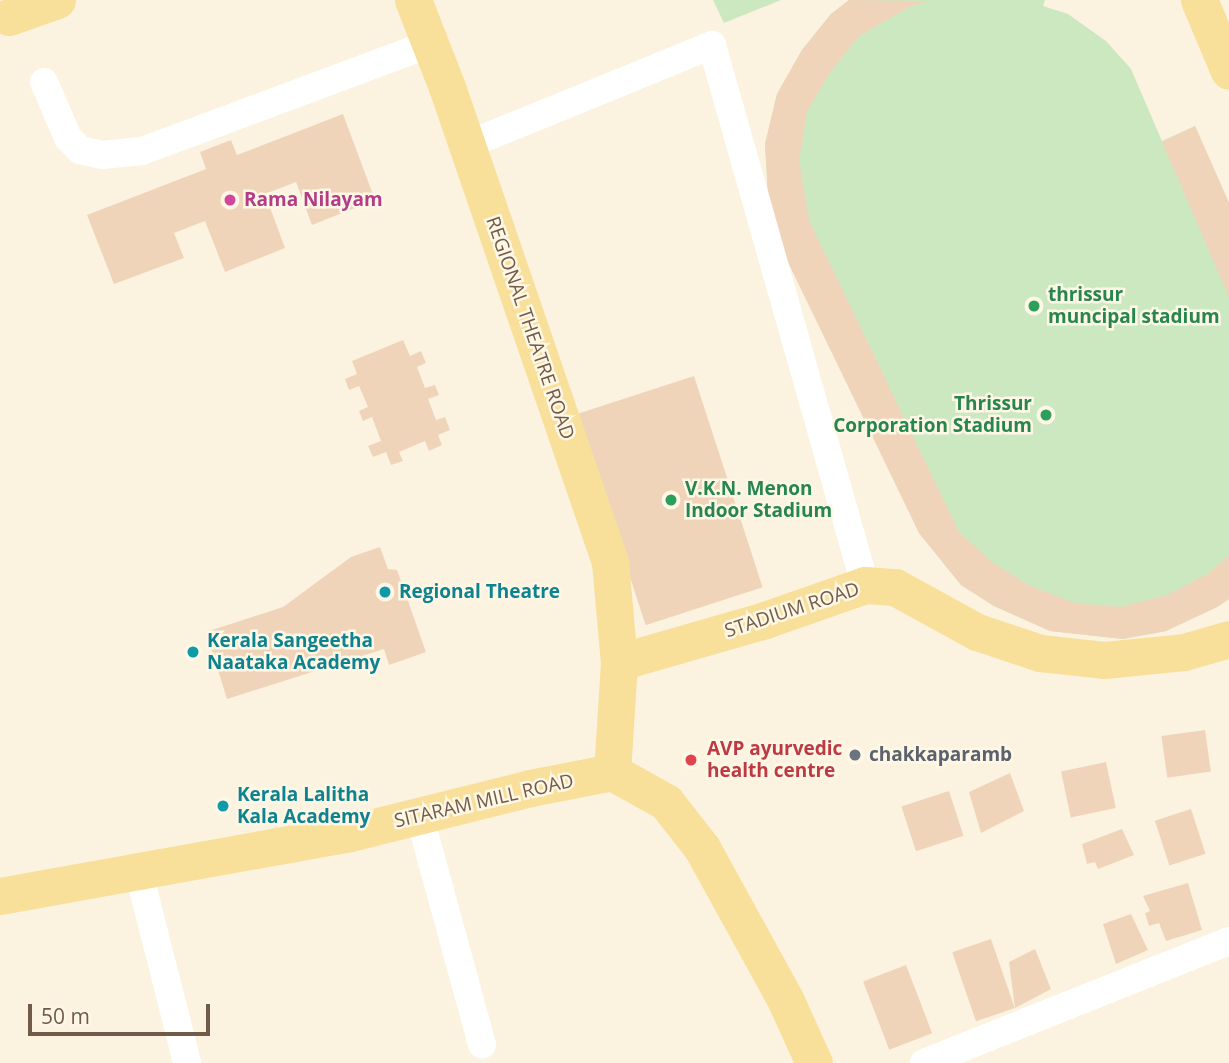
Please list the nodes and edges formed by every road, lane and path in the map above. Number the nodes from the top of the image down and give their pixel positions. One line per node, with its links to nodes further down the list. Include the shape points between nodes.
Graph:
1 (413, 0): 3 (main road, REGIONAL THEATRE ROAD)
2 (1199, 0): 4 (main road)
3 (430, 44): 5 (street, via 142,151 102,155 80,150 68,138); 6 (main road, REGIONAL THEATRE ROAD)
4 (1229, 71)
5 (44, 82)
6 (467, 145): 7 (street, via 712,45); 9 (main road, REGIONAL THEATRE ROAD, via 610,562)
7 (865, 585): 8 (main road, STADIUM ROAD, via 895,587 977,632 1040,653 1104,660 1184,652); 9 (main road, STADIUM ROAD, via 765,620)
8 (1229, 639)
9 (619, 662): 10 (main road)
10 (612, 772): 11 (main road, SITARAM MILL ROAD); 17 (main road, via 666,802 702,848 786,1001)
11 (419, 814): 12 (main road, SITARAM MILL ROAD, via 350,833); 15 (street)
12 (138, 869): 13 (main road, SITARAM MILL ROAD); 16 (street)
13 (0, 896)
14 (1229, 941): 18 (street)
15 (482, 1045)
16 (187, 1063)
17 (814, 1063)
18 (924, 1063)

